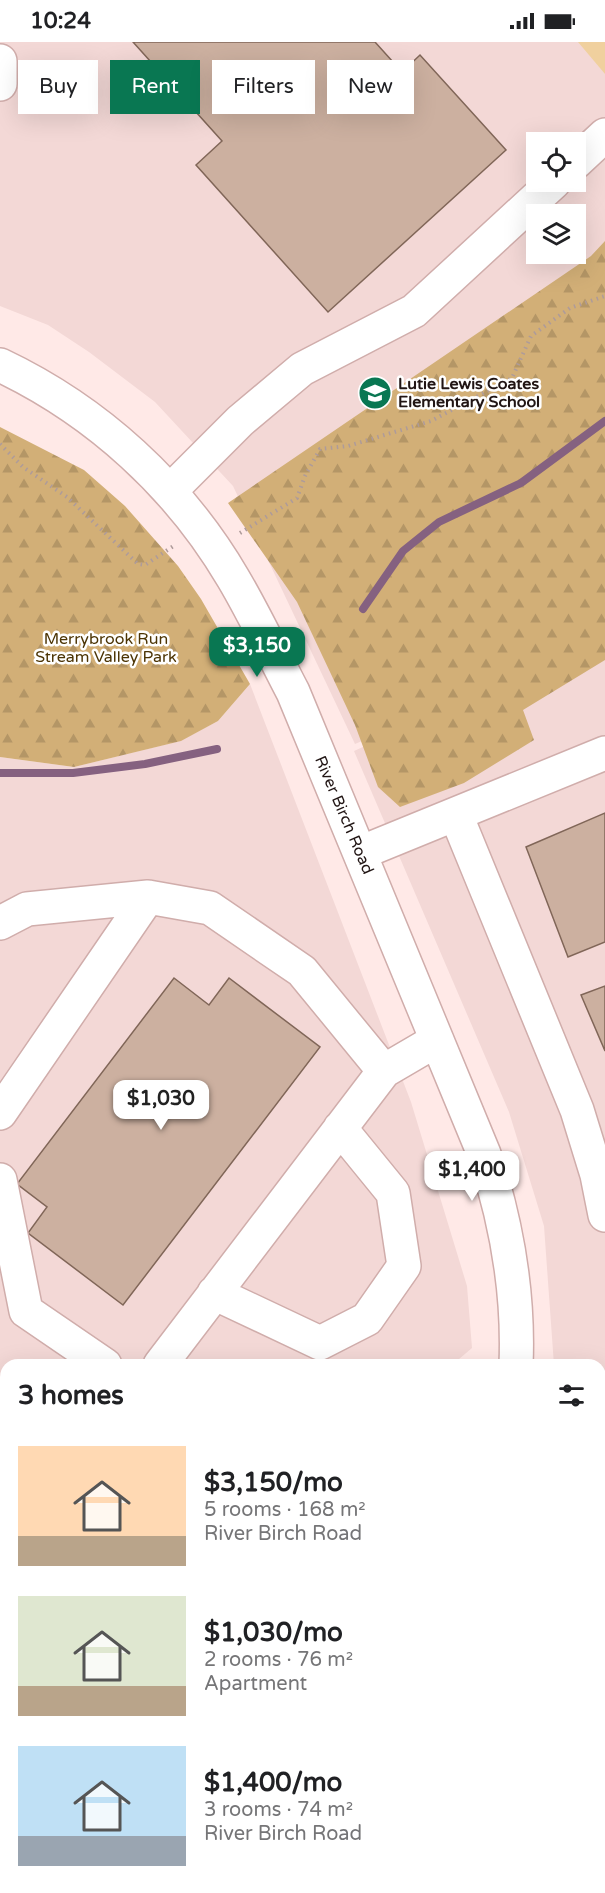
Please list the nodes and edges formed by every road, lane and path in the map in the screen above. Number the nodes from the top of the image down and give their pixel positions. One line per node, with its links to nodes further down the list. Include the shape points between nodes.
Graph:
1 (0, 61): 2 (street)
2 (0, 84)
3 (605, 135): 4 (street)
4 (586, 153)
5 (543, 192): 9 (street, via 414,311 302,369 240,421)
6 (605, 296): 10 (path, via 570,308 531,336 512,378 431,421 348,446 320,449 297,498 254,522)
7 (0, 365): 9 (street, River Birch Road, via 51,393 113,436)
8 (0, 444): 10 (path, via 23,467 67,497 138,564 145,566)
9 (170, 491): 10 (street, River Birch Road)
10 (207, 540): 13 (street, River Birch Road, via 238,587 293,692)
11 (605, 753): 12 (street)
12 (456, 815): 13 (street); 21 (street, via 577,1110)
13 (360, 853): 16 (street, River Birch Road)
14 (148, 897): 15 (street, via 27,909); 17 (street, via 210,908 302,971); 18 (street)
15 (0, 923)
16 (436, 1040): 17 (street); 25 (street, River Birch Road, via 484,1154 501,1211 513,1278)
17 (384, 1071): 19 (street)
18 (0, 1113)
19 (340, 1128): 22 (street); 22 (street, via 393,1193 404,1266 367,1318 320,1343)
20 (0, 1180): 23 (street, via 26,1311)
21 (605, 1215)
22 (214, 1293): 24 (street)
23 (96, 1359)
24 (164, 1359)
25 (516, 1359)

